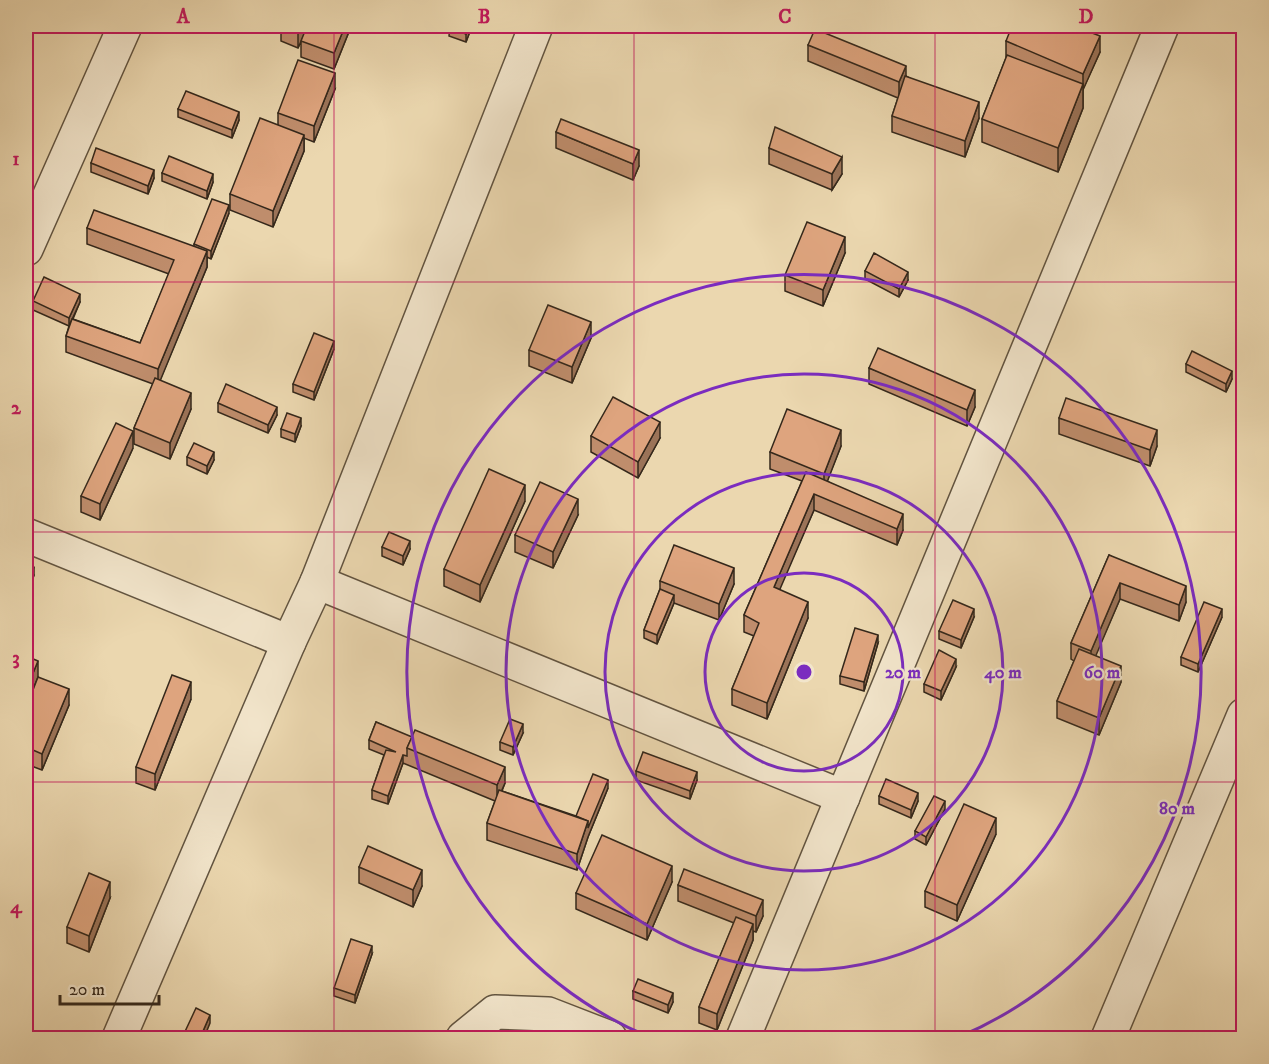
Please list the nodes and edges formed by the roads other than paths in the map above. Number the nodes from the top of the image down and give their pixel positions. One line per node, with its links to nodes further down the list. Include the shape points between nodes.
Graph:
1 (124, 26): 4 (street)
2 (536, 26): 6 (street)
3 (1162, 26): 9 (street)
4 (26, 249)
5 (26, 536): 7 (street)
6 (317, 582): 7 (street); 9 (street)
7 (289, 642): 10 (street)
8 (1244, 715): 14 (street)
9 (843, 796): 13 (street)
10 (119, 1038)
11 (463, 1038): 12 (street, via 495,1012 548,1014)
12 (610, 1038)
13 (743, 1038)
14 (1108, 1038)

